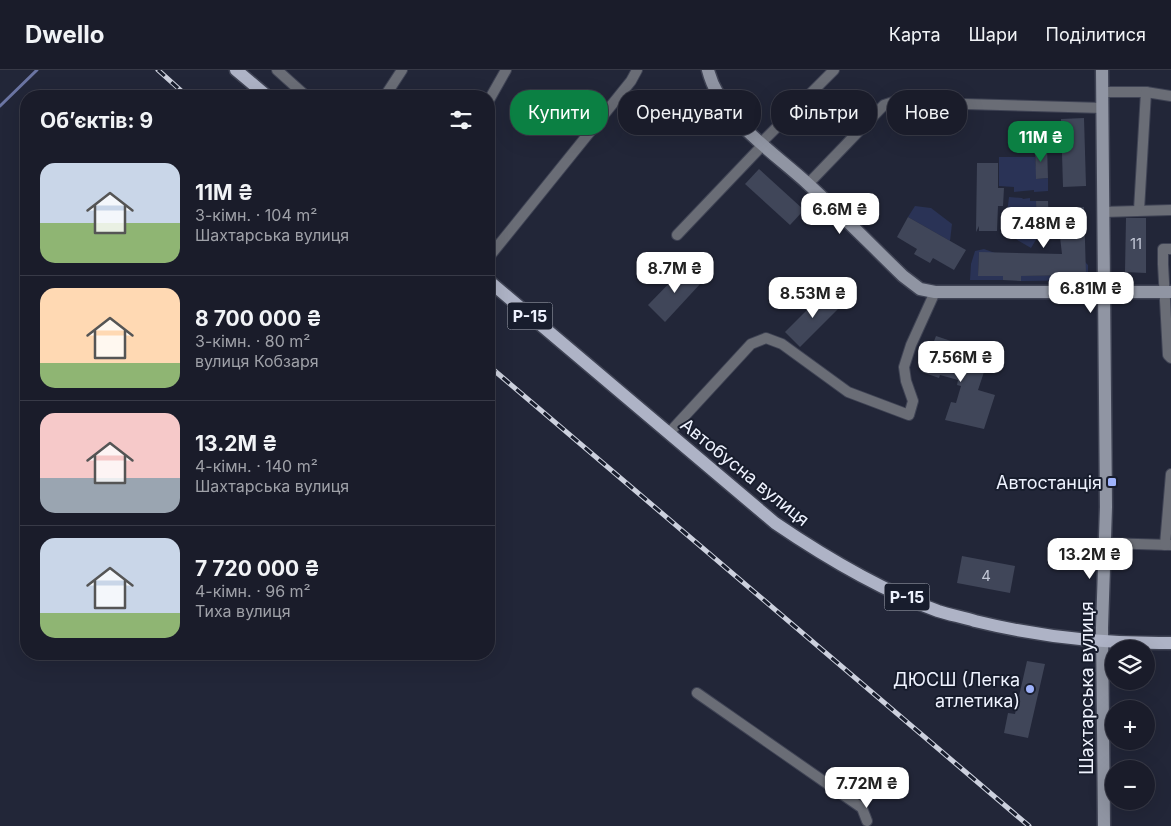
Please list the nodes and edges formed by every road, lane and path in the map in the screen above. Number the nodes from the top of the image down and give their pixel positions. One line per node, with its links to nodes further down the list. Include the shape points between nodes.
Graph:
1 (236, 70): 9 (main road)
2 (277, 70): 10 (street)
3 (402, 70): 11 (street)
4 (506, 70): 12 (street)
5 (637, 70): 24 (street)
6 (708, 70): 17 (street, via 711,84 733,117)
7 (834, 70): 17 (street)
8 (1102, 70): 13 (street, Шахтарська вулиця)
9 (260, 90)
10 (299, 90)
11 (389, 90)
12 (495, 90)
13 (1103, 92): 14 (street); 16 (street, Шахтарська вулиця)
14 (1146, 92): 15 (street); 19 (street)
15 (1171, 96)
16 (1103, 108): 18 (street, via 893,102 884,105); 21 (street, Шахтарська вулиця)
17 (763, 144): 18 (street); 22 (street)
18 (808, 184): 26 (street, via 903,276 920,289)
19 (1140, 210): 20 (street); 21 (street)
20 (1171, 210)
21 (1103, 212): 28 (street, Шахтарська вулиця)
22 (677, 235)
23 (1171, 249): 27 (street, via 1163,249)
24 (495, 250)
25 (495, 286): 30 (main road, Автобусна вулиця / Р-15)
26 (935, 292): 28 (street); 30 (street, via 910,344 904,366 913,401 909,416 848,392 782,344 766,338 751,344)
27 (1168, 292): 28 (street); 29 (street, via 1168,355)
28 (1105, 293): 32 (street, Шахтарська вулиця)
29 (1171, 358)
30 (669, 433): 34 (main road, Автобусна вулиця / Р-15, via 774,523 816,551 883,586 939,611 1068,639)
31 (1171, 474): 33 (street)
32 (1105, 543): 33 (street); 34 (street, Шахтарська вулиця)
33 (1168, 545)
34 (1102, 642): 35 (main road, Р-15); 39 (street, Шахтарська вулиця)
35 (1171, 642)
36 (698, 693): 37 (street, via 862,808)
37 (865, 824): 38 (street)
38 (878, 826)
39 (1104, 826)

